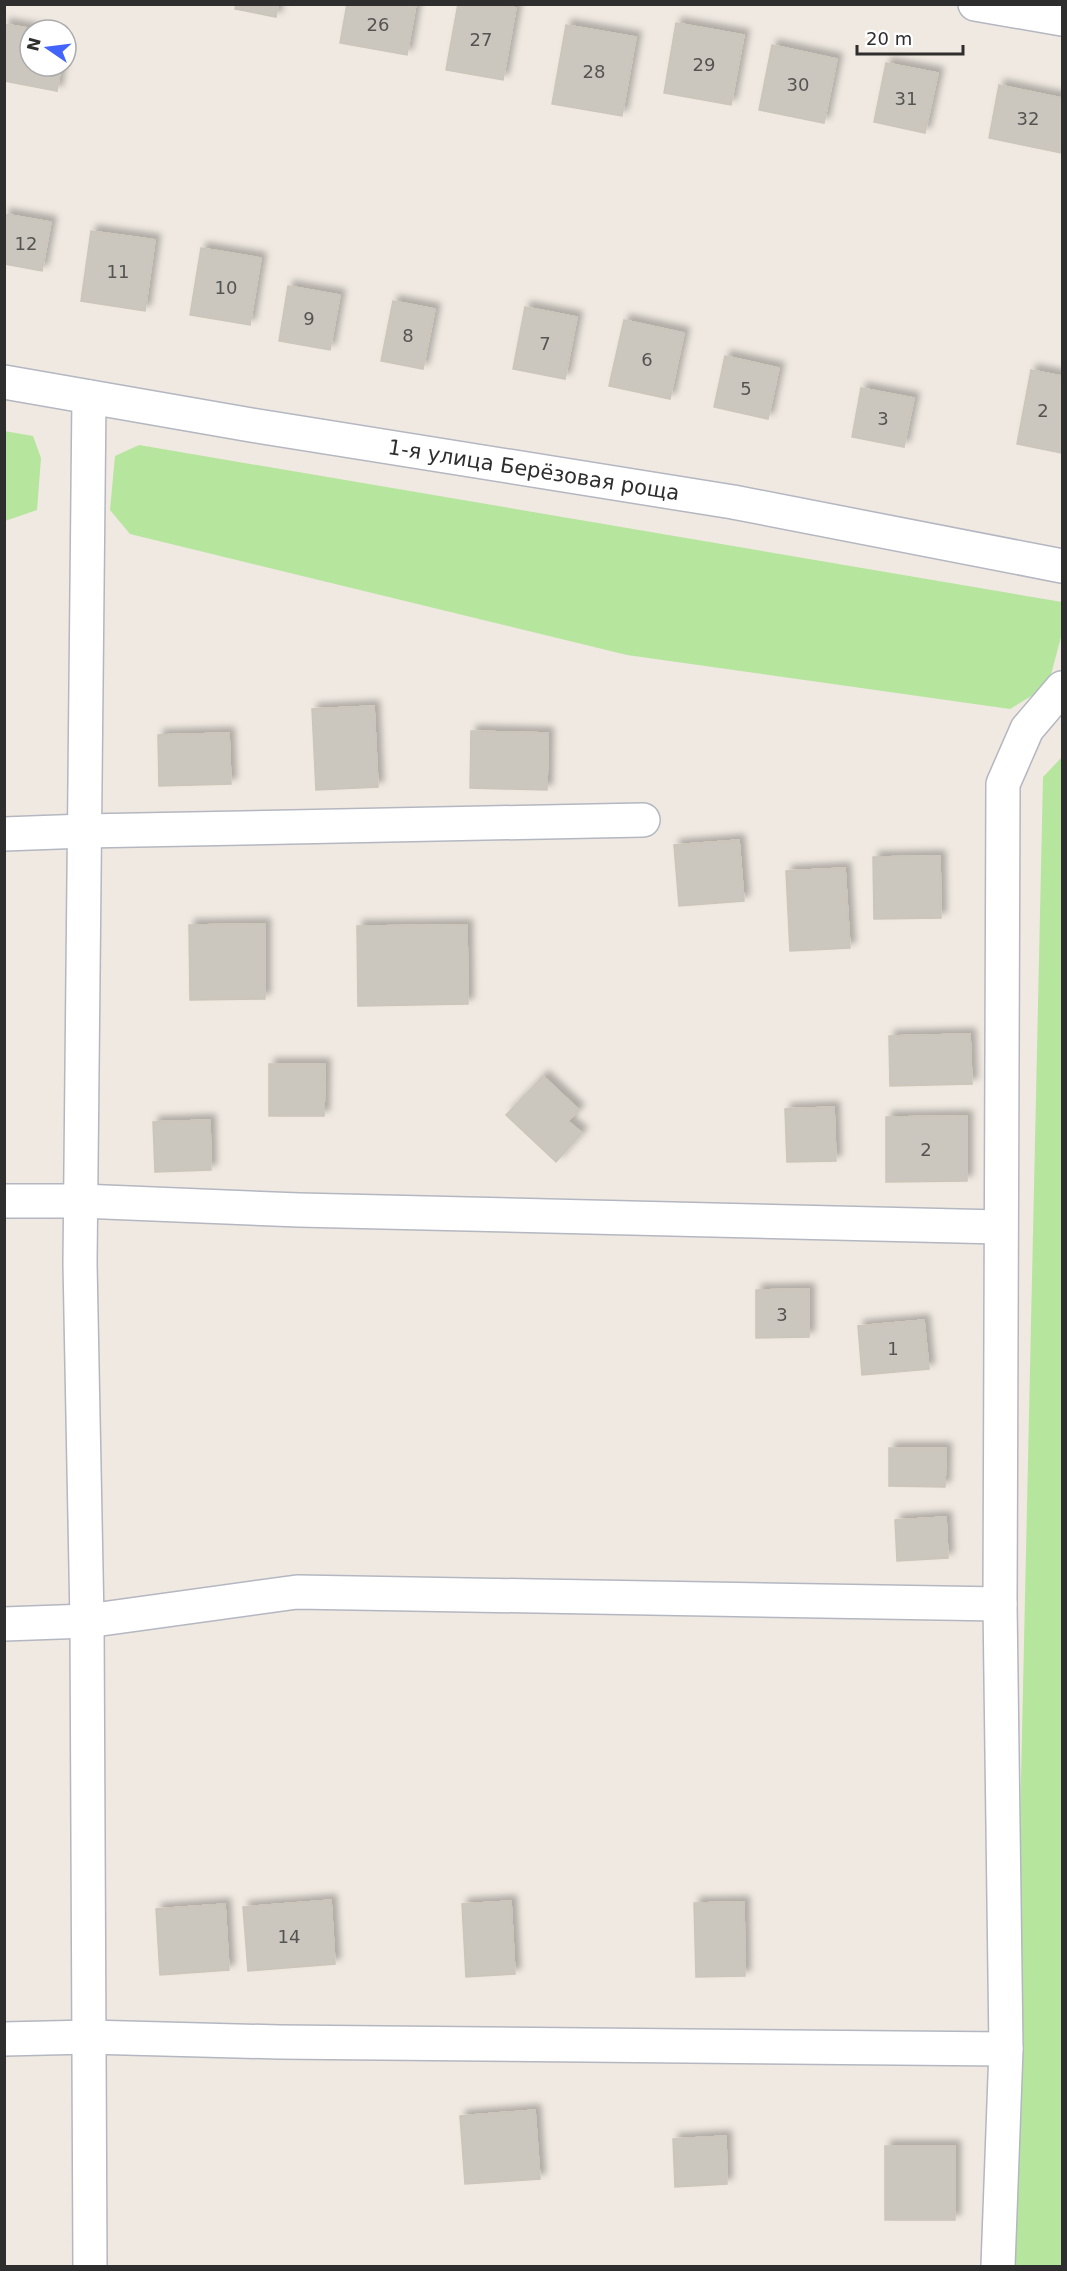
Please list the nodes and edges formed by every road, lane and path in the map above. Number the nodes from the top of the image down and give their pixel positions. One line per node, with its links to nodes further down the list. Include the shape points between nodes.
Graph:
1 (975, 4): 2 (street)
2 (1010, 8): 3 (street)
3 (1062, 19)
4 (4, 382): 5 (street, 1-я улица Берёзовая роща)
5 (89, 397): 6 (street, 1-я улица Берёзовая роща, via 732,502); 9 (street)
6 (1062, 566)
7 (1062, 688): 13 (street, via 1028,729 1003,784)
8 (643, 820): 9 (street)
9 (85, 831): 10 (street); 12 (street)
10 (4, 834)
11 (4, 1201): 12 (street)
12 (81, 1201): 13 (street); 15 (street)
13 (1000, 1227): 14 (street)
14 (1000, 1604): 15 (street, via 297,1592); 19 (street)
15 (87, 1622): 16 (street); 17 (street)
16 (4, 1624)
17 (89, 2037): 18 (street); 19 (street); 20 (street)
18 (4, 2039)
19 (1006, 2049): 21 (street)
20 (90, 2266)
21 (998, 2266)

